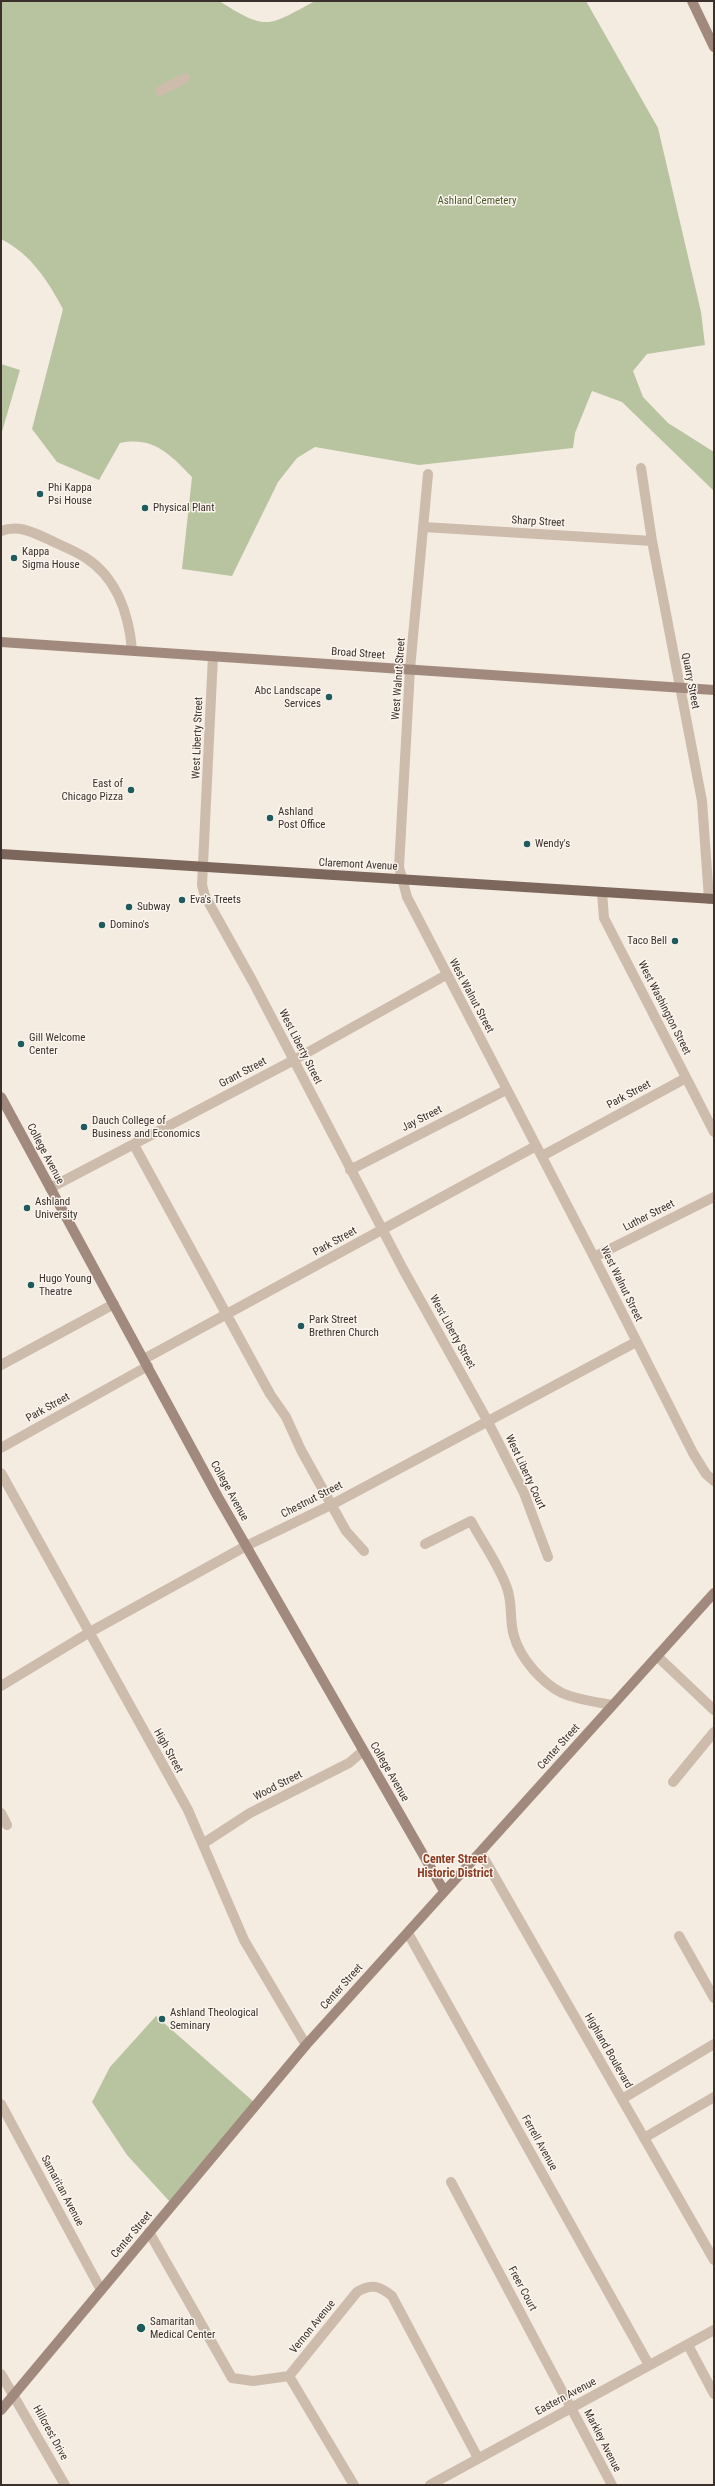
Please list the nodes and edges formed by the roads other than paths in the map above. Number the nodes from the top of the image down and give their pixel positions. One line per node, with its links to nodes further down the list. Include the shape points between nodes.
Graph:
1 (692, 1): 2 (street)
2 (714, 46)
3 (184, 78): 4 (street)
4 (160, 91)
5 (641, 468): 9 (street, Quarry Street)
6 (428, 474): 7 (street, West Walnut Street)
7 (424, 527): 9 (street, Sharp Street); 13 (street, West Walnut Street)
8 (1, 531): 11 (street, via 18,528 32,532 86,558 101,570 117,592 124,608 130,628)
9 (652, 541): 14 (street, Quarry Street)
10 (1, 642): 11 (street, Broad Street)
11 (132, 650): 12 (street, Broad Street)
12 (213, 656): 13 (street, Broad Street); 17 (street, West Liberty Street)
13 (410, 669): 14 (street, Broad Street); 18 (street, West Walnut Street, via 400,867)
14 (679, 687): 15 (street, Broad Street); 20 (street, Quarry Street, via 702,801)
15 (714, 690)
16 (1, 854): 17 (main road, Claremont Avenue)
17 (204, 867): 18 (main road, Claremont Avenue); 22 (street, West Liberty Street, via 202,885 205,896)
18 (402, 879): 19 (main road, Claremont Avenue); 21 (street, West Walnut Street, via 407,897)
19 (602, 892): 20 (main road, Claremont Avenue); 23 (street, West Washington Street, via 604,918)
20 (712, 899)
21 (446, 975): 22 (street, Grant Street); 24 (street, West Walnut Street)
22 (294, 1060): 27 (street, Grant Street); 30 (street, West Liberty Street)
23 (686, 1078): 26 (street, West Washington Street); 29 (street, Park Street)
24 (506, 1090): 28 (street, West Walnut Street); 30 (street, Jay Street)
25 (1, 1097): 31 (street, College Avenue)
26 (714, 1132)
27 (134, 1145): 31 (street, Grant Street); 36 (street)
28 (536, 1146): 29 (street, West Walnut Street); 33 (street, Park Street)
29 (542, 1156): 34 (street, West Walnut Street)
30 (350, 1170): 33 (street, West Liberty Street)
31 (50, 1188): 35 (street, College Avenue)
32 (714, 1197): 34 (street, Luther Street)
33 (382, 1230): 36 (street, Park Street); 40 (street, West Liberty Street)
34 (594, 1257): 37 (street, West Walnut Street)
35 (114, 1304): 38 (street, College Avenue); 39 (street)
36 (226, 1315): 38 (street, Park Street); 44 (street)
37 (636, 1342): 40 (street, Chestnut Street); 43 (street, West Walnut Street, via 693,1453 706,1474)
38 (146, 1363): 41 (street, Park Street); 46 (street, College Avenue)
39 (1, 1364)
40 (488, 1420): 44 (street, Chestnut Street); 48 (street, West Liberty Court, via 524,1493)
41 (1, 1448)
42 (1, 1473): 50 (street, High Street)
43 (714, 1481)
44 (333, 1504): 46 (street, Chestnut Street); 47 (street, via 350,1538)
45 (425, 1544): 53 (street, via 471,1521 507,1587 511,1604 511,1624 522,1654 537,1672 562,1692)
46 (246, 1546): 50 (street, Chestnut Street); 56 (street, College Avenue)
47 (364, 1552)
48 (548, 1557)
49 (714, 1593): 51 (street, Center Street)
50 (90, 1632): 52 (street, Chestnut Street); 60 (street, High Street)
51 (657, 1656): 53 (street, Center Street); 54 (street)
52 (1, 1686)
53 (613, 1705): 61 (street, Center Street)
54 (714, 1710)
55 (714, 1732): 57 (street)
56 (363, 1751): 60 (street, Wood Street, via 349,1763 250,1813); 62 (street, College Avenue)
57 (673, 1782)
58 (1, 1813): 59 (street)
59 (7, 1825)
60 (204, 1843): 67 (street, High Street, via 244,1940)
61 (481, 1852): 62 (street, Center Street); 69 (street, Highland Boulevard)
62 (444, 1891): 63 (street, Center Street)
63 (408, 1933): 67 (street, Center Street); 78 (street, Ferrell Avenue)
64 (679, 1936): 65 (street)
65 (714, 1998)
66 (714, 2044): 69 (street)
67 (306, 2045): 73 (street, Center Street)
68 (714, 2097): 71 (street)
69 (622, 2099): 71 (street, Highland Boulevard)
70 (1, 2104): 75 (street, Samaritan Avenue)
71 (644, 2138): 74 (street, Highland Boulevard)
72 (451, 2182): 83 (street, Freer Court)
73 (150, 2232): 75 (street, Center Street); 80 (street, via 232,2378 253,2381)
74 (714, 2260)
75 (101, 2290): 81 (street, Center Street)
76 (714, 2330): 77 (street, Eastern Avenue)
77 (688, 2345): 78 (street, Eastern Avenue); 82 (street)
78 (649, 2365): 83 (street, Eastern Avenue)
79 (1, 2374): 81 (street, Hillcrest Drive)
80 (289, 2376): 85 (street, Vernon Avenue, via 357,2292 371,2286 381,2288 392,2296); 87 (street)
81 (14, 2393): 84 (street, Center Street); 86 (street, Hillcrest Drive)
82 (714, 2394)
83 (572, 2407): 85 (street, Eastern Avenue); 89 (street, Markley Avenue)
84 (1, 2410)
85 (478, 2458): 88 (street, Eastern Avenue)
86 (65, 2485)
87 (354, 2485)
88 (430, 2485)
89 (612, 2485)

